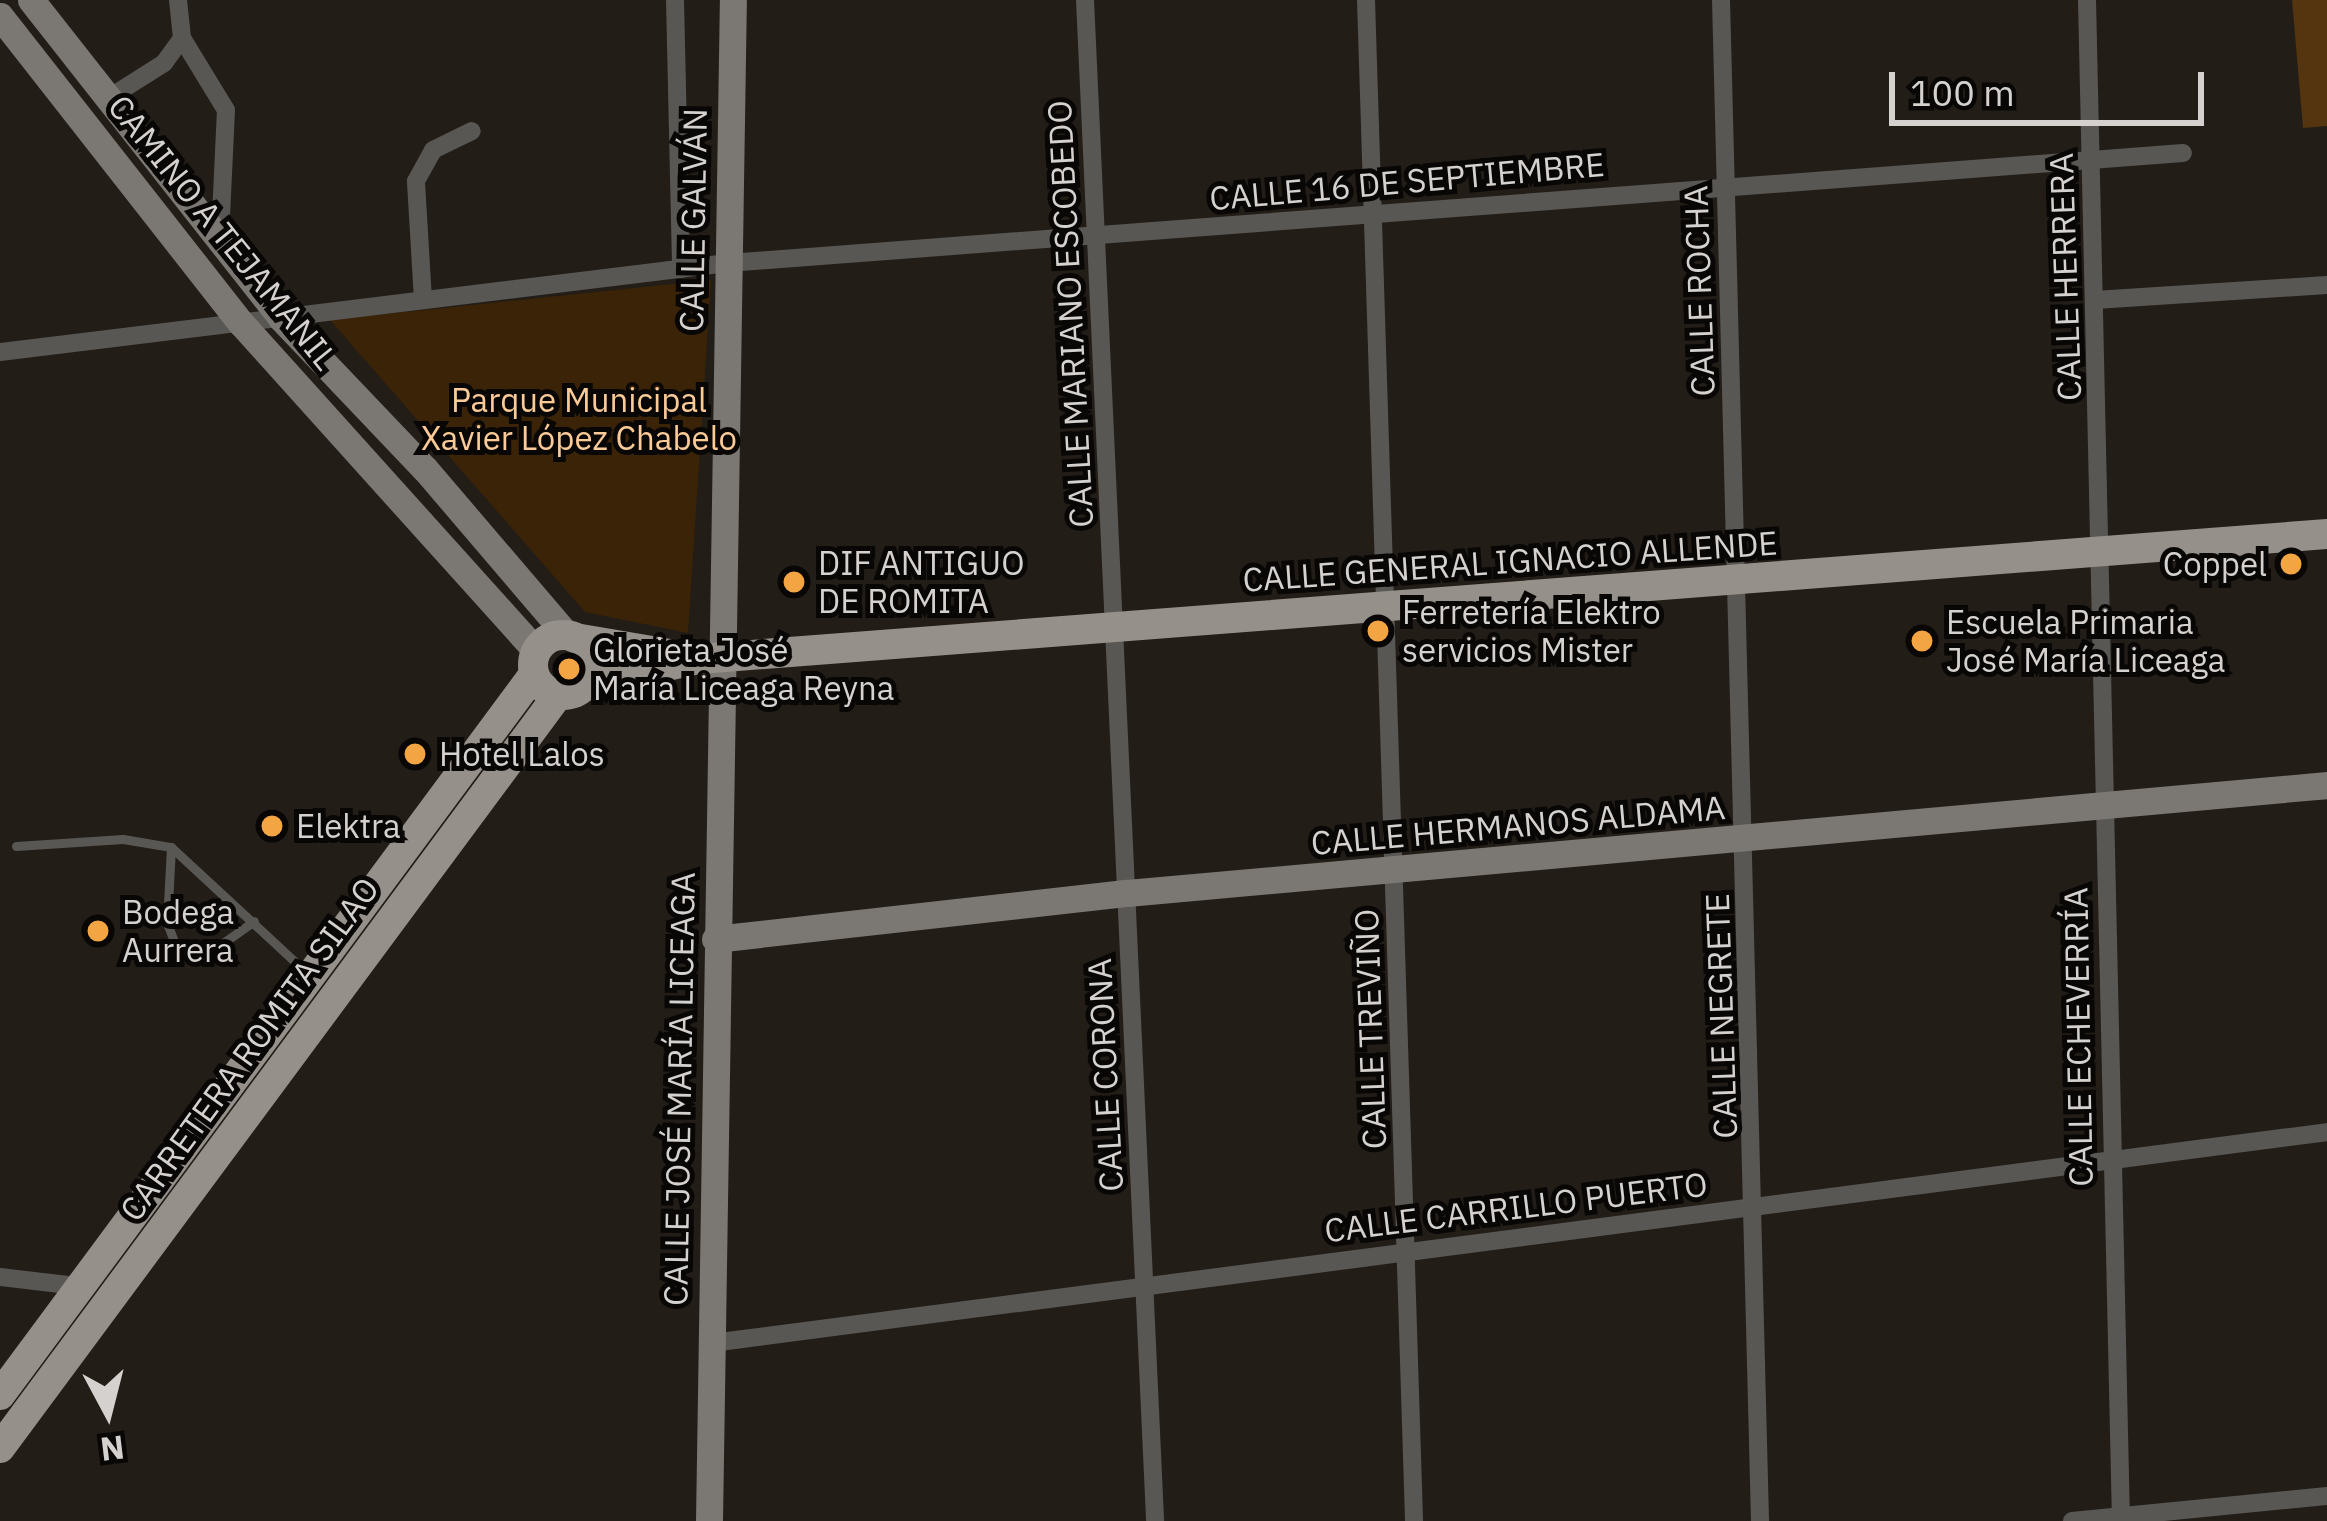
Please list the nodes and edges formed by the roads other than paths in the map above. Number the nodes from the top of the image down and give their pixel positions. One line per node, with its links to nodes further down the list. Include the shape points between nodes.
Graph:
1 (31, 0): 11 (street, CAMINO A TEJAMANIL)
2 (178, 0): 10 (street)
3 (675, 0): 20 (street)
4 (734, 0): 19 (street, CALLE GALVÁN)
5 (1085, 0): 17 (street, CALLE MARIANO ESCOBEDO)
6 (1366, 0): 16 (street, CALLE TREVIÑO)
7 (1721, 0): 15 (street, CALLE ROCHA)
8 (2087, 0): 14 (street, CALLE HERRERA)
9 (0, 16): 25 (street, CAMINO A TEJAMANIL)
10 (182, 38): 11 (street, via 164,63); 18 (street, via 226,110)
11 (112, 96): 18 (street, CAMINO A TEJAMANIL)
12 (472, 131): 22 (street, via 434,150 416,181)
13 (2183, 153): 14 (street, CALLE 16 DE SEPTIEMBRE)
14 (2091, 161): 15 (street, CALLE 16 DE SEPTIEMBRE); 23 (street, CALLE HERRERA)
15 (1726, 185): 16 (street, CALLE 16 DE SEPTIEMBRE); 29 (street, CALLE ROCHA)
16 (1370, 215): 17 (street, CALLE 16 DE SEPTIEMBRE); 30 (street, CALLE TREVIÑO)
17 (1097, 235): 19 (street, CALLE 16 DE SEPTIEMBRE); 31 (street, CALLE MARIANO ESCOBEDO)
18 (220, 237): 24 (street, CAMINO A TEJAMANIL)
19 (728, 263): 20 (street, CALLE 16 DE SEPTIEMBRE); 33 (street, CALLE GALVÁN)
20 (681, 269): 22 (street, CALLE 16 DE SEPTIEMBRE)
21 (2327, 285): 23 (street)
22 (423, 300): 24 (street, CALLE 16 DE SEPTIEMBRE)
23 (2095, 300): 28 (street, CALLE HERRERA)
24 (280, 318): 25 (street, CALLE 16 DE SEPTIEMBRE); 32 (street, CAMINO A TEJAMANIL)
25 (241, 323): 26 (street, CALLE 16 DE SEPTIEMBRE); 34 (street, CAMINO A TEJAMANIL)
26 (0, 352)
27 (2327, 534): 28 (main road, CALLE GENERAL IGNACIO ALLENDE)
28 (2104, 552): 29 (main road, CALLE GENERAL IGNACIO ALLENDE); 37 (street, CALLE ECHEVERRÍA)
29 (1737, 580): 30 (main road, CALLE GENERAL IGNACIO ALLENDE); 38 (street, CALLE NEGRETE)
30 (1386, 608): 31 (main road, CALLE GENERAL IGNACIO ALLENDE); 41 (street, CALLE TREVIÑO)
31 (1114, 626): 33 (main road, CALLE GENERAL IGNACIO ALLENDE); 42 (street, CALLE CORONA)
32 (571, 637): 33 (main road, CALLE GENERAL IGNACIO ALLENDE); 34 (main road); 35 (main road, via 590,653)
33 (711, 658): 35 (main road, CALLE GENERAL IGNACIO ALLENDE); 44 (street, CALLE JOSÉ MARÍA LICEAGA)
34 (535, 662): 35 (main road); 45 (main road, CARRETERA ROMITA SILAO)
35 (572, 689): 45 (main road, CARRETERA ROMITA SILAO)
36 (2327, 784): 37 (street, CALLE HERMANOS ALDAMA)
37 (2102, 807): 38 (street, CALLE HERMANOS ALDAMA); 47 (street, CALLE ECHEVERRÍA)
38 (1745, 842): 41 (street, CALLE HERMANOS ALDAMA); 48 (street, CALLE NEGRETE)
39 (16, 846): 40 (lane, via 123,839)
40 (171, 847): 43 (lane); 43 (lane, via 167,923 178,951 209,953)
41 (1396, 873): 42 (street, CALLE HERMANOS ALDAMA); 49 (street, CALLE TREVIÑO)
42 (1127, 893): 44 (street, CALLE HERMANOS ALDAMA); 51 (street, CALLE CORONA)
43 (254, 921): 45 (lane)
44 (715, 939): 54 (street, CALLE JOSÉ MARÍA LICEAGA)
45 (319, 985): 52 (main road, CARRETERA ROMITA SILAO); 53 (main road, CARRETERA ROMITA SILAO)
46 (2327, 1132): 47 (street, CALLE CARRILLO PUERTO)
47 (2110, 1161): 48 (street, CALLE CARRILLO PUERTO); 58 (street, CALLE ECHEVERRÍA)
48 (1756, 1208): 49 (street, CALLE CARRILLO PUERTO); 62 (street, CALLE NEGRETE)
49 (1407, 1250): 51 (street, CALLE CARRILLO PUERTO); 61 (street, CALLE TREVIÑO)
50 (0, 1277): 52 (street)
51 (1144, 1282): 54 (street, CALLE CARRILLO PUERTO); 60 (street, CALLE CORONA)
52 (82, 1285): 53 (street); 55 (main road, CARRETERA ROMITA SILAO)
53 (109, 1303): 56 (main road, CARRETERA ROMITA SILAO)
54 (712, 1343): 59 (street, CALLE JOSÉ MARÍA LICEAGA)
55 (0, 1395)
56 (0, 1448)
57 (2327, 1496): 58 (street)
58 (2121, 1519): 63 (street)
59 (709, 1521)
60 (1155, 1521)
61 (1414, 1521)
62 (1760, 1521)
63 (2072, 1521)

